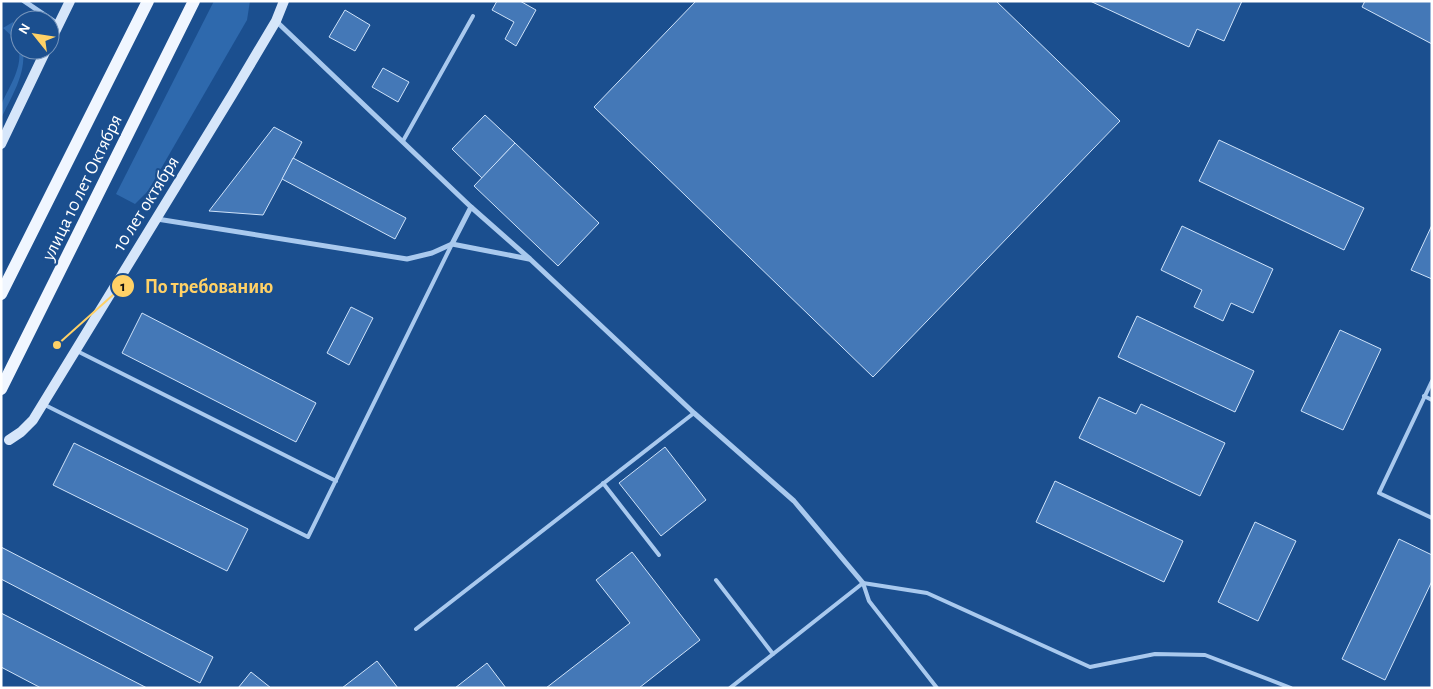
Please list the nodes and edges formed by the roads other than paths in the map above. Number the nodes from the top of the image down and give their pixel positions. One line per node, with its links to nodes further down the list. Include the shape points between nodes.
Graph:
1 (24, 1): 6 (street)
2 (70, 1): 8 (street)
3 (148, 1): 17 (main road, улица 10 лет Октября)
4 (194, 1): 20 (main road, улица 10 лет Октября)
5 (284, 1): 9 (street, 10 лет октября)
6 (37, 10)
7 (472, 16): 11 (lane)
8 (60, 20)
9 (276, 21): 11 (street); 14 (street, 10 лет октября)
10 (41, 60): 12 (street)
11 (403, 141): 13 (street)
12 (1, 144)
13 (471, 207): 15 (street); 16 (street)
14 (156, 218): 15 (street, via 407,259); 18 (street, 10 лет октября)
15 (452, 244): 16 (street); 26 (lane)
16 (530, 259): 24 (street)
17 (1, 294)
18 (75, 350): 23 (street, 10 лет октября); 26 (lane)
19 (1432, 381): 21 (lane)
20 (1, 389)
21 (1424, 396): 22 (lane); 28 (lane, via 1379,493)
22 (1432, 400)
23 (42, 404): 25 (street, 10 лет октября, via 33,420); 26 (lane, via 308,536)
24 (694, 413): 27 (lane); 31 (street, via 794,501)
25 (9, 440)
26 (336, 481)
27 (603, 483): 29 (lane); 32 (lane)
28 (1432, 518)
29 (660, 555)
30 (716, 580): 33 (lane)
31 (864, 584): 33 (lane); 35 (lane, via 869,600); 36 (lane, via 928,593 1090,666 1155,654 1205,655)
32 (416, 629)
33 (773, 654): 34 (lane)
34 (730, 688)
35 (937, 688)
36 (1291, 688)

